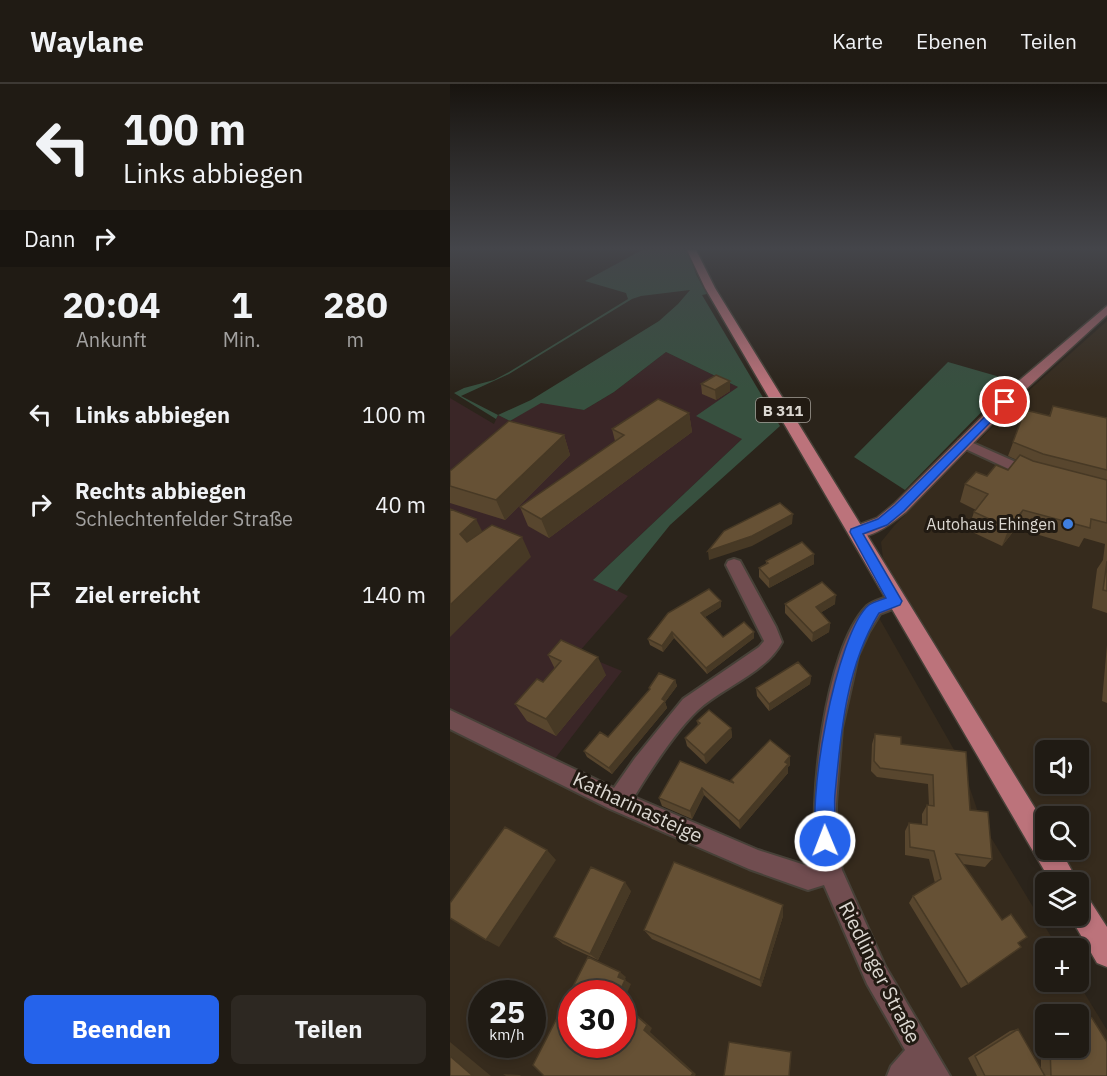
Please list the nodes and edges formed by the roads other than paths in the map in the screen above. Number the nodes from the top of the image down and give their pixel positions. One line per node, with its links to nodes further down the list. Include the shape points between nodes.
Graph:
1 (715, 296): 5 (main road, B 311)
2 (1107, 309): 3 (street)
3 (964, 443): 4 (street); 5 (street, via 883,522)
4 (1047, 478)
5 (856, 532): 7 (main road, B 311)
6 (734, 565): 9 (street, via 772,642 765,652 690,705)
7 (895, 601): 10 (street, Riedlinger Straße, via 874,609 849,656 832,728 825,804); 11 (main road, B 311)
8 (450, 718): 9 (street, Katharinasteige)
9 (618, 801): 10 (street, Katharinasteige, via 757,861 808,878)
10 (830, 871): 14 (street, Riedlinger Straße, via 876,975)
11 (1059, 872)
12 (1089, 923): 13 (main road)
13 (1107, 953)
14 (920, 1053): 15 (street); 16 (street, Riedlinger Straße)
15 (901, 1076)
16 (936, 1076)

